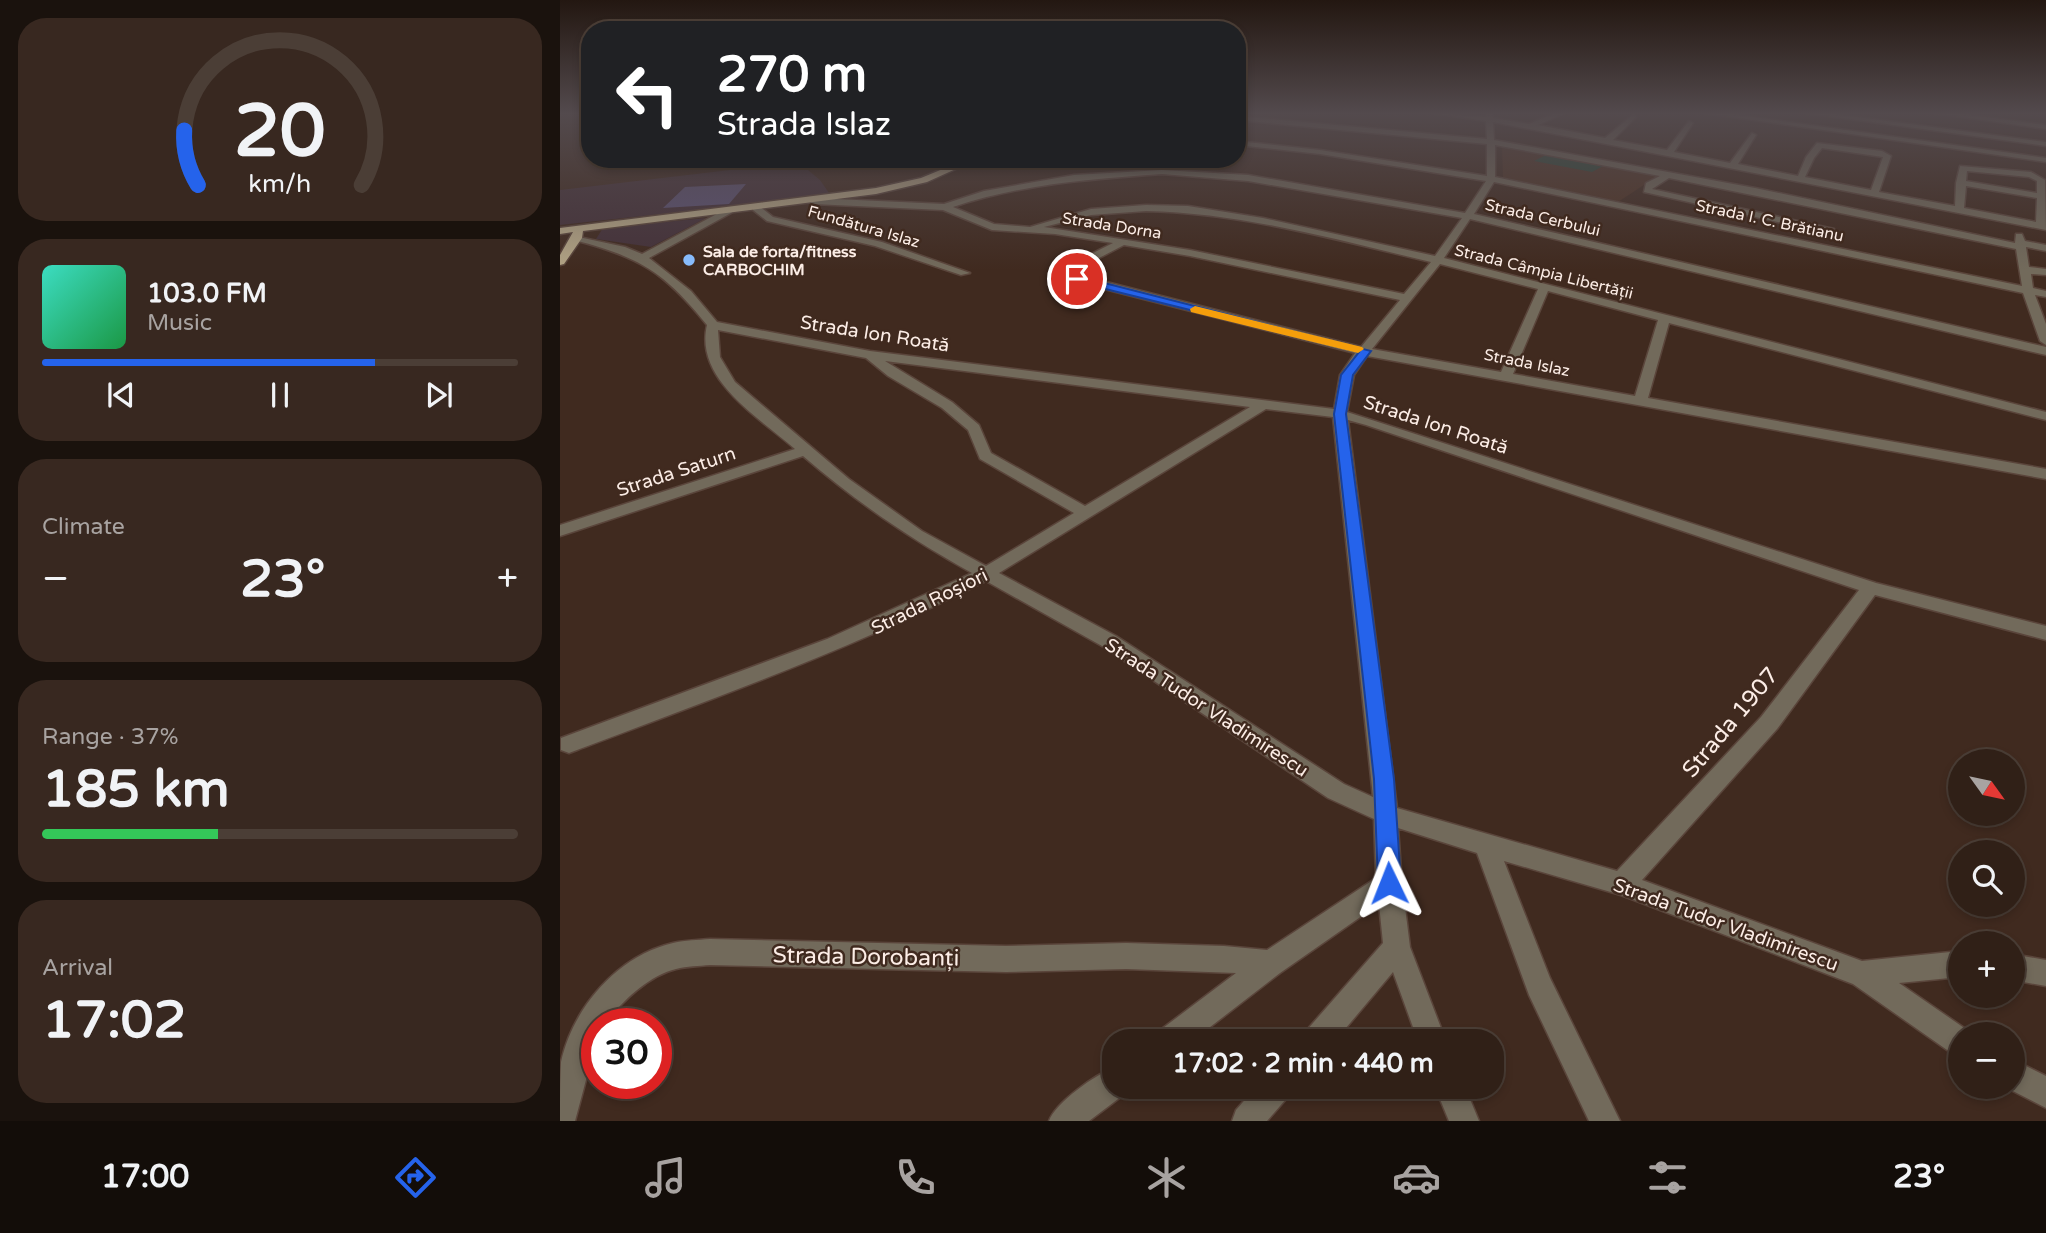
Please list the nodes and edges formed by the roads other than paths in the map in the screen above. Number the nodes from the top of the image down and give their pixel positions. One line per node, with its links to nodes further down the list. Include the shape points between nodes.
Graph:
1 (1405, 165): 10 (street, Strada I. C. Brătianu)
2 (1492, 165): 10 (street)
3 (1621, 165): 8 (street)
4 (1735, 165): 9 (street)
5 (1806, 165): 9 (street)
6 (1883, 165): 12 (street)
7 (953, 168): 14 (main road, via 924,180)
8 (1669, 174): 19 (street); 24 (street, via 1647,190)
9 (1801, 178): 12 (street)
10 (1492, 179): 20 (street); 28 (street, Strada I. C. Brătianu)
11 (1960, 183): 13 (street); 13 (street, via 1965,167 2031,175 2041,180); 17 (street)
12 (1874, 193): 17 (street)
13 (2040, 196): 22 (street)
14 (813, 201): 15 (street, Strada Dorna); 16 (main road)
15 (945, 207): 20 (street, Strada Cerbului, via 1057,180 1162,172 1248,178); 23 (street, Strada Dorna, via 992,227)
16 (756, 208): 18 (main road); 35 (street, Fundătura Islaz, via 770,219 878,244)
17 (1959, 209): 21 (street)
18 (728, 211): 25 (main road); 30 (street)
19 (1851, 212): 24 (street); 27 (street)
20 (1468, 216): 31 (street); 44 (street, Strada Cerbului)
21 (2018, 221): 22 (street); 27 (street)
22 (2044, 226)
23 (1030, 230): 26 (street, Strada Dorna); 31 (street, Strada Câmpia Libertății, via 1091,212 1164,207 1263,221)
24 (1831, 231): 28 (street)
25 (572, 233): 30 (street); 32 (main road)
26 (1121, 243): 39 (street, Strada Dorna); 43 (street, Strada Islaz, via 1071,268 1069,275)
27 (2020, 245): 29 (street); 33 (street)
28 (1817, 247): 37 (street, Strada I. C. Brătianu)
29 (2046, 247)
30 (642, 258): 41 (street, via 687,293)
31 (1438, 260): 36 (street, Strada Câmpia Libertății); 39 (street)
32 (560, 262)
33 (2025, 270): 34 (street); 37 (street)
34 (2046, 272)
35 (965, 273)
36 (1544, 287): 40 (street, Strada Câmpia Libertății); 46 (street)
37 (2028, 291): 38 (street, Strada I. C. Brătianu); 42 (street)
38 (2046, 294)
39 (1406, 298): 43 (street)
40 (1665, 318): 47 (street); 50 (street, Strada Câmpia Libertății)
41 (713, 325): 45 (street, Strada Ion Roată); 51 (street, Strada Tudor Vladimirescu, via 715,364 724,379)
42 (2046, 341)
43 (1366, 351): 46 (street, Strada Islaz); 49 (street, via 1347,375)
44 (2046, 351)
45 (870, 355): 48 (street, Strada Ion Roată); 53 (street, via 974,428 985,456)
46 (1506, 375): 47 (street, Strada Islaz)
47 (1640, 401): 52 (street, Strada Islaz)
48 (1263, 405): 49 (street, Strada Ion Roată); 53 (street, Strada Roșiori)
49 (1340, 414): 56 (street, Strada Ion Roată); 59 (street)
50 (2046, 416)
51 (806, 450): 54 (street, Strada Saturn); 55 (street, Strada Tudor Vladimirescu, via 916,535)
52 (2046, 474)
53 (1084, 512): 55 (street, Strada Roșiori)
54 (560, 531)
55 (988, 573): 58 (street, Strada Roșiori, via 893,621); 59 (street, Strada Tudor Vladimirescu, via 1109,641 1336,791)
56 (1871, 589): 57 (street, Strada Ion Roată); 62 (street, Strada 1907, via 1769,723)
57 (2046, 633)
58 (569, 744)
59 (1386, 814): 60 (street, Strada Tudor Vladimirescu); 61 (street)
60 (1486, 845): 62 (street, Strada Tudor Vladimirescu); 82 (street, via 1539,985)
61 (1389, 883): 63 (street); 64 (street)
62 (1622, 884): 68 (street, Strada Tudor Vladimirescu)
63 (1397, 947): 70 (street); 71 (street)
64 (1270, 964): 69 (street); 78 (street, Strada Dorobanți, via 1126,956 1006,959 710,952 673,956 641,971 604,1002 583,1034)
65 (1948, 965): 68 (street, Strada Tudor Vladimirescu)
66 (2025, 969): 67 (street)
67 (2046, 973)
68 (1862, 974): 72 (street)
69 (1185, 1029)
70 (1325, 1029)
71 (1428, 1029)
72 (1948, 1034)
73 (2025, 1081): 75 (street)
74 (1102, 1092): 79 (street)
75 (2046, 1093)
76 (1266, 1099): 80 (street)
77 (1455, 1099): 81 (street)
78 (560, 1121)
79 (1064, 1121)
80 (1247, 1121)
81 (1464, 1121)
82 (1605, 1121)

